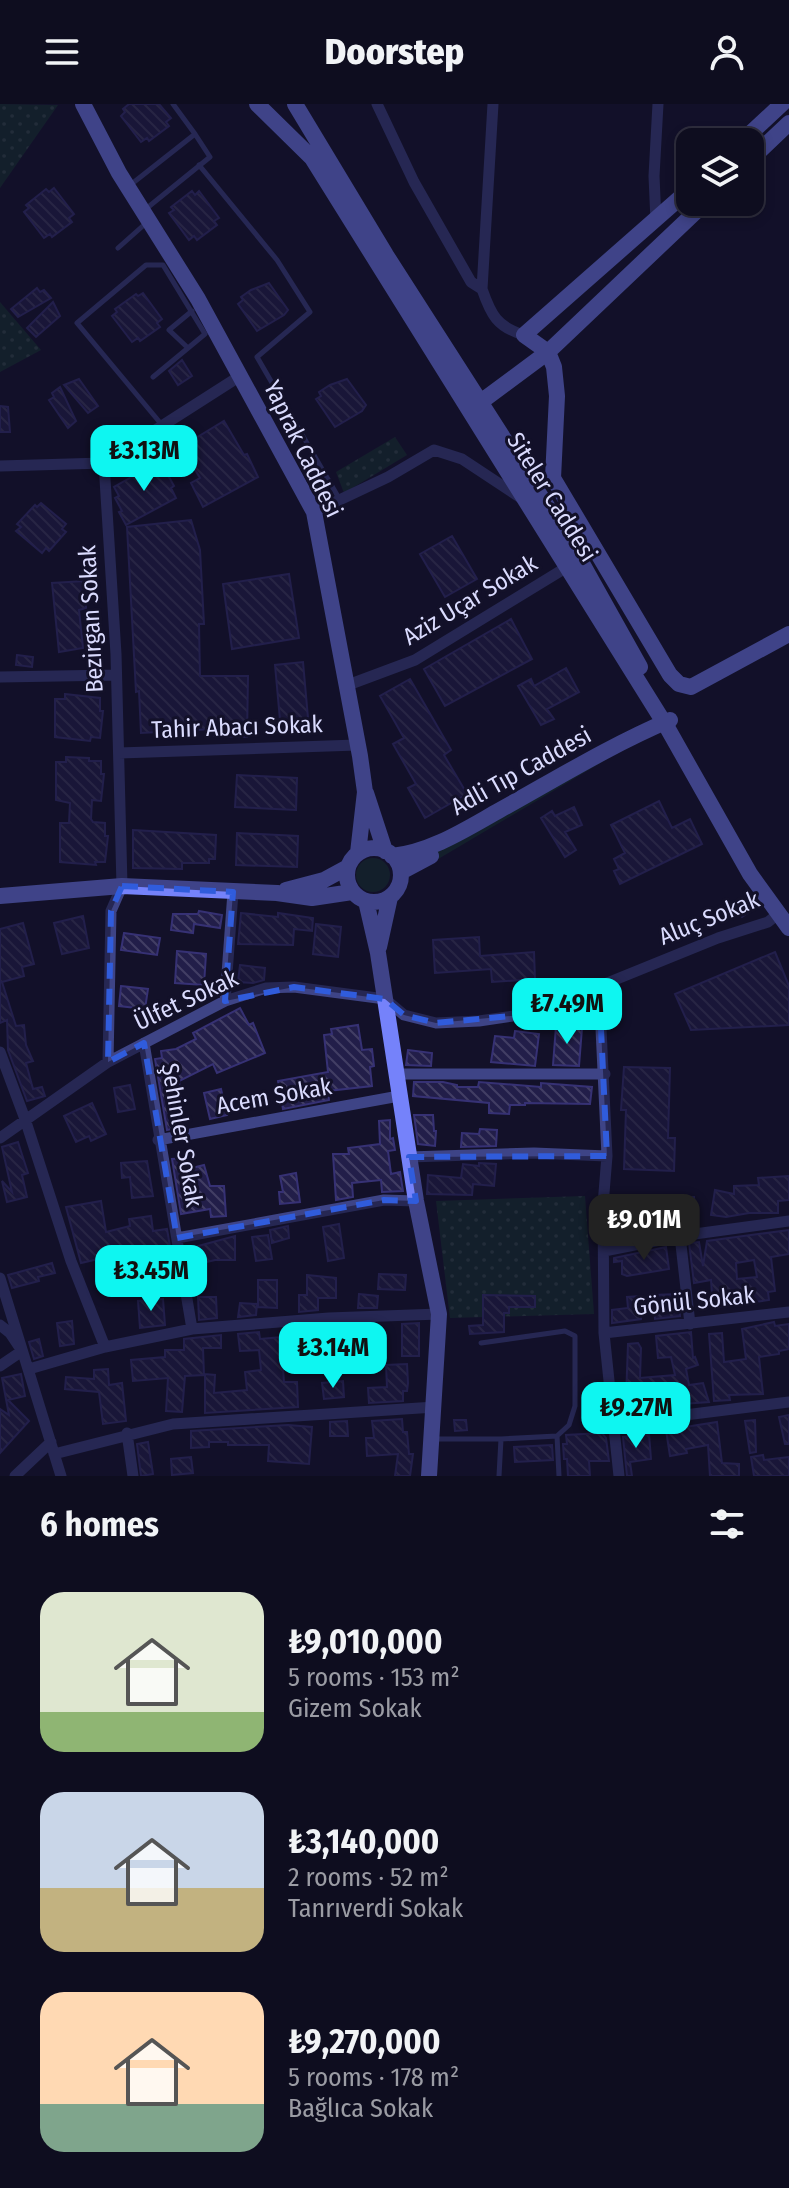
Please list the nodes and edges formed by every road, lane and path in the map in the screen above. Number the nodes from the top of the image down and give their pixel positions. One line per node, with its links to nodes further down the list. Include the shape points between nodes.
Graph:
1 (83, 104): 14 (street, Yaprak Caddesi)
2 (173, 104): 11 (lane)
3 (257, 104): 32 (street, Siteler Caddesi, via 312,158)
4 (295, 104): 27 (street, Siteler Caddesi)
5 (377, 104): 20 (street, via 414,182 471,282)
6 (493, 104): 20 (street)
7 (658, 104): 18 (street)
8 (782, 104): 10 (street)
9 (789, 123): 12 (street)
10 (756, 128)
11 (195, 134): 13 (lane, via 210,157); 14 (lane)
12 (764, 147)
13 (199, 165): 16 (lane); 31 (lane, via 277,260 310,312 257,357)
14 (128, 187): 16 (street, Yaprak Caddesi)
15 (676, 202): 18 (street)
16 (146, 216): 19 (lane); 25 (street, Yaprak Caddesi)
17 (691, 216): 24 (street)
18 (656, 221): 22 (street)
19 (118, 248)
20 (482, 289): 22 (street, via 490,312 506,330)
21 (192, 311): 23 (lane, via 205,334); 23 (lane, via 169,330); 28 (lane, via 163,265 146,265 77,323)
22 (524, 335): 24 (street)
23 (188, 348): 26 (lane)
24 (548, 352): 27 (street); 35 (street, via 557,396 553,478 670,675 691,687)
25 (240, 376): 28 (street); 33 (street, Yaprak Caddesi)
26 (153, 377)
27 (482, 401): 39 (street, Siteler Caddesi, via 570,542)
28 (163, 426): 29 (street)
29 (104, 463): 30 (street); 36 (street, Bezirgan Sokak)
30 (0, 466)
31 (340, 501): 32 (street, via 434,450 462,459); 33 (street)
32 (528, 503): 34 (street, Siteler Caddesi)
33 (314, 512): 38 (street, Yaprak Caddesi)
34 (567, 567): 38 (street, Aziz Uçar Sokak, via 415,660); 39 (street, Siteler Caddesi)
35 (789, 634)
36 (116, 675): 37 (street); 41 (street, Bezirgan Sokak)
37 (0, 677)
38 (348, 685): 40 (street, Yaprak Caddesi)
39 (669, 724): 43 (street, Adli Tıp Caddesi, via 415,854); 45 (street, Adli Tıp Caddesi); 52 (street, Siteler Caddesi, via 750,874)
40 (357, 745): 41 (street, Tahir Abacı Sokak); 42 (street, Yaprak Caddesi)
41 (119, 753): 46 (street, Bezirgan Sokak)
42 (365, 792): 43 (street); 44 (street, Yaprak Caddesi)
43 (389, 854): 44 (street, Adli Tıp Caddesi, via 366,849); 45 (street)
44 (353, 860): 48 (street, Adli Tıp Caddesi, via 324,880); 50 (street, via 347,875)
45 (401, 872): 51 (street)
46 (122, 886): 47 (street, Adli Tıp Caddesi); 49 (street, Adli Tıp Caddesi); 60 (street, Bezirgan Sokak, via 111,911)
47 (233, 892): 48 (street, Adli Tıp Caddesi); 57 (street)
48 (277, 893): 50 (street, Adli Tıp Caddesi)
49 (0, 896)
50 (359, 896): 51 (street, Adli Tıp Caddesi, via 383,901); 54 (street)
51 (390, 897): 54 (street)
52 (783, 914): 53 (street, Siteler Caddesi); 55 (street, Aluç Sokak)
53 (789, 928)
54 (378, 953): 56 (street)
55 (599, 986): 56 (street, Aluç Sokak, via 520,1015 479,1021 436,1023 404,1015); 62 (street)
56 (385, 999): 57 (street, Ülfet Sokak, via 294,987 266,988); 61 (street)
57 (225, 1001): 58 (street, Ülfet Sokak)
58 (144, 1043): 60 (street, Ülfet Sokak); 66 (street, Şehinler Sokak)
59 (0, 1052): 64 (street)
60 (108, 1062): 64 (street, Ülfet Sokak)
61 (395, 1074): 62 (street); 63 (street)
62 (605, 1074): 67 (street)
63 (399, 1096): 66 (street, Acem Sokak); 68 (street)
64 (25, 1119): 65 (street, Ülfet Sokak); 82 (street)
65 (0, 1138)
66 (158, 1140): 72 (street, Şehinler Sokak)
67 (607, 1156): 68 (street); 73 (street)
68 (409, 1157): 69 (street)
69 (416, 1201): 72 (street, via 384,1200); 76 (street)
70 (789, 1221): 71 (street)
71 (680, 1236): 73 (street); 77 (street)
72 (177, 1238): 79 (street, Şehinler Sokak)
73 (604, 1251): 80 (street)
74 (0, 1278): 83 (street)
75 (789, 1312): 77 (street, Gönül Sokak)
76 (439, 1314): 79 (street); 87 (street)
77 (690, 1324): 80 (street, Gönül Sokak)
78 (0, 1325): 83 (street)
79 (192, 1329): 82 (street)
80 (604, 1333): 88 (street)
81 (481, 1343): 90 (lane, via 565,1331 575,1336 575,1406 569,1425)
82 (105, 1347): 85 (street)
83 (22, 1351): 84 (street); 85 (street)
84 (0, 1366)
85 (29, 1369): 93 (street)
86 (789, 1402): 88 (street)
87 (435, 1407): 89 (street, via 173,1424); 91 (street)
88 (613, 1424): 100 (street)
89 (127, 1433): 93 (street); 96 (street)
90 (557, 1436): 92 (lane); 99 (lane)
91 (432, 1439): 92 (lane); 97 (street)
92 (501, 1439): 98 (lane)
93 (53, 1448): 94 (street); 95 (street)
94 (15, 1476)
95 (61, 1476)
96 (133, 1476)
97 (429, 1476)
98 (499, 1476)
99 (559, 1476)
100 (619, 1476)

